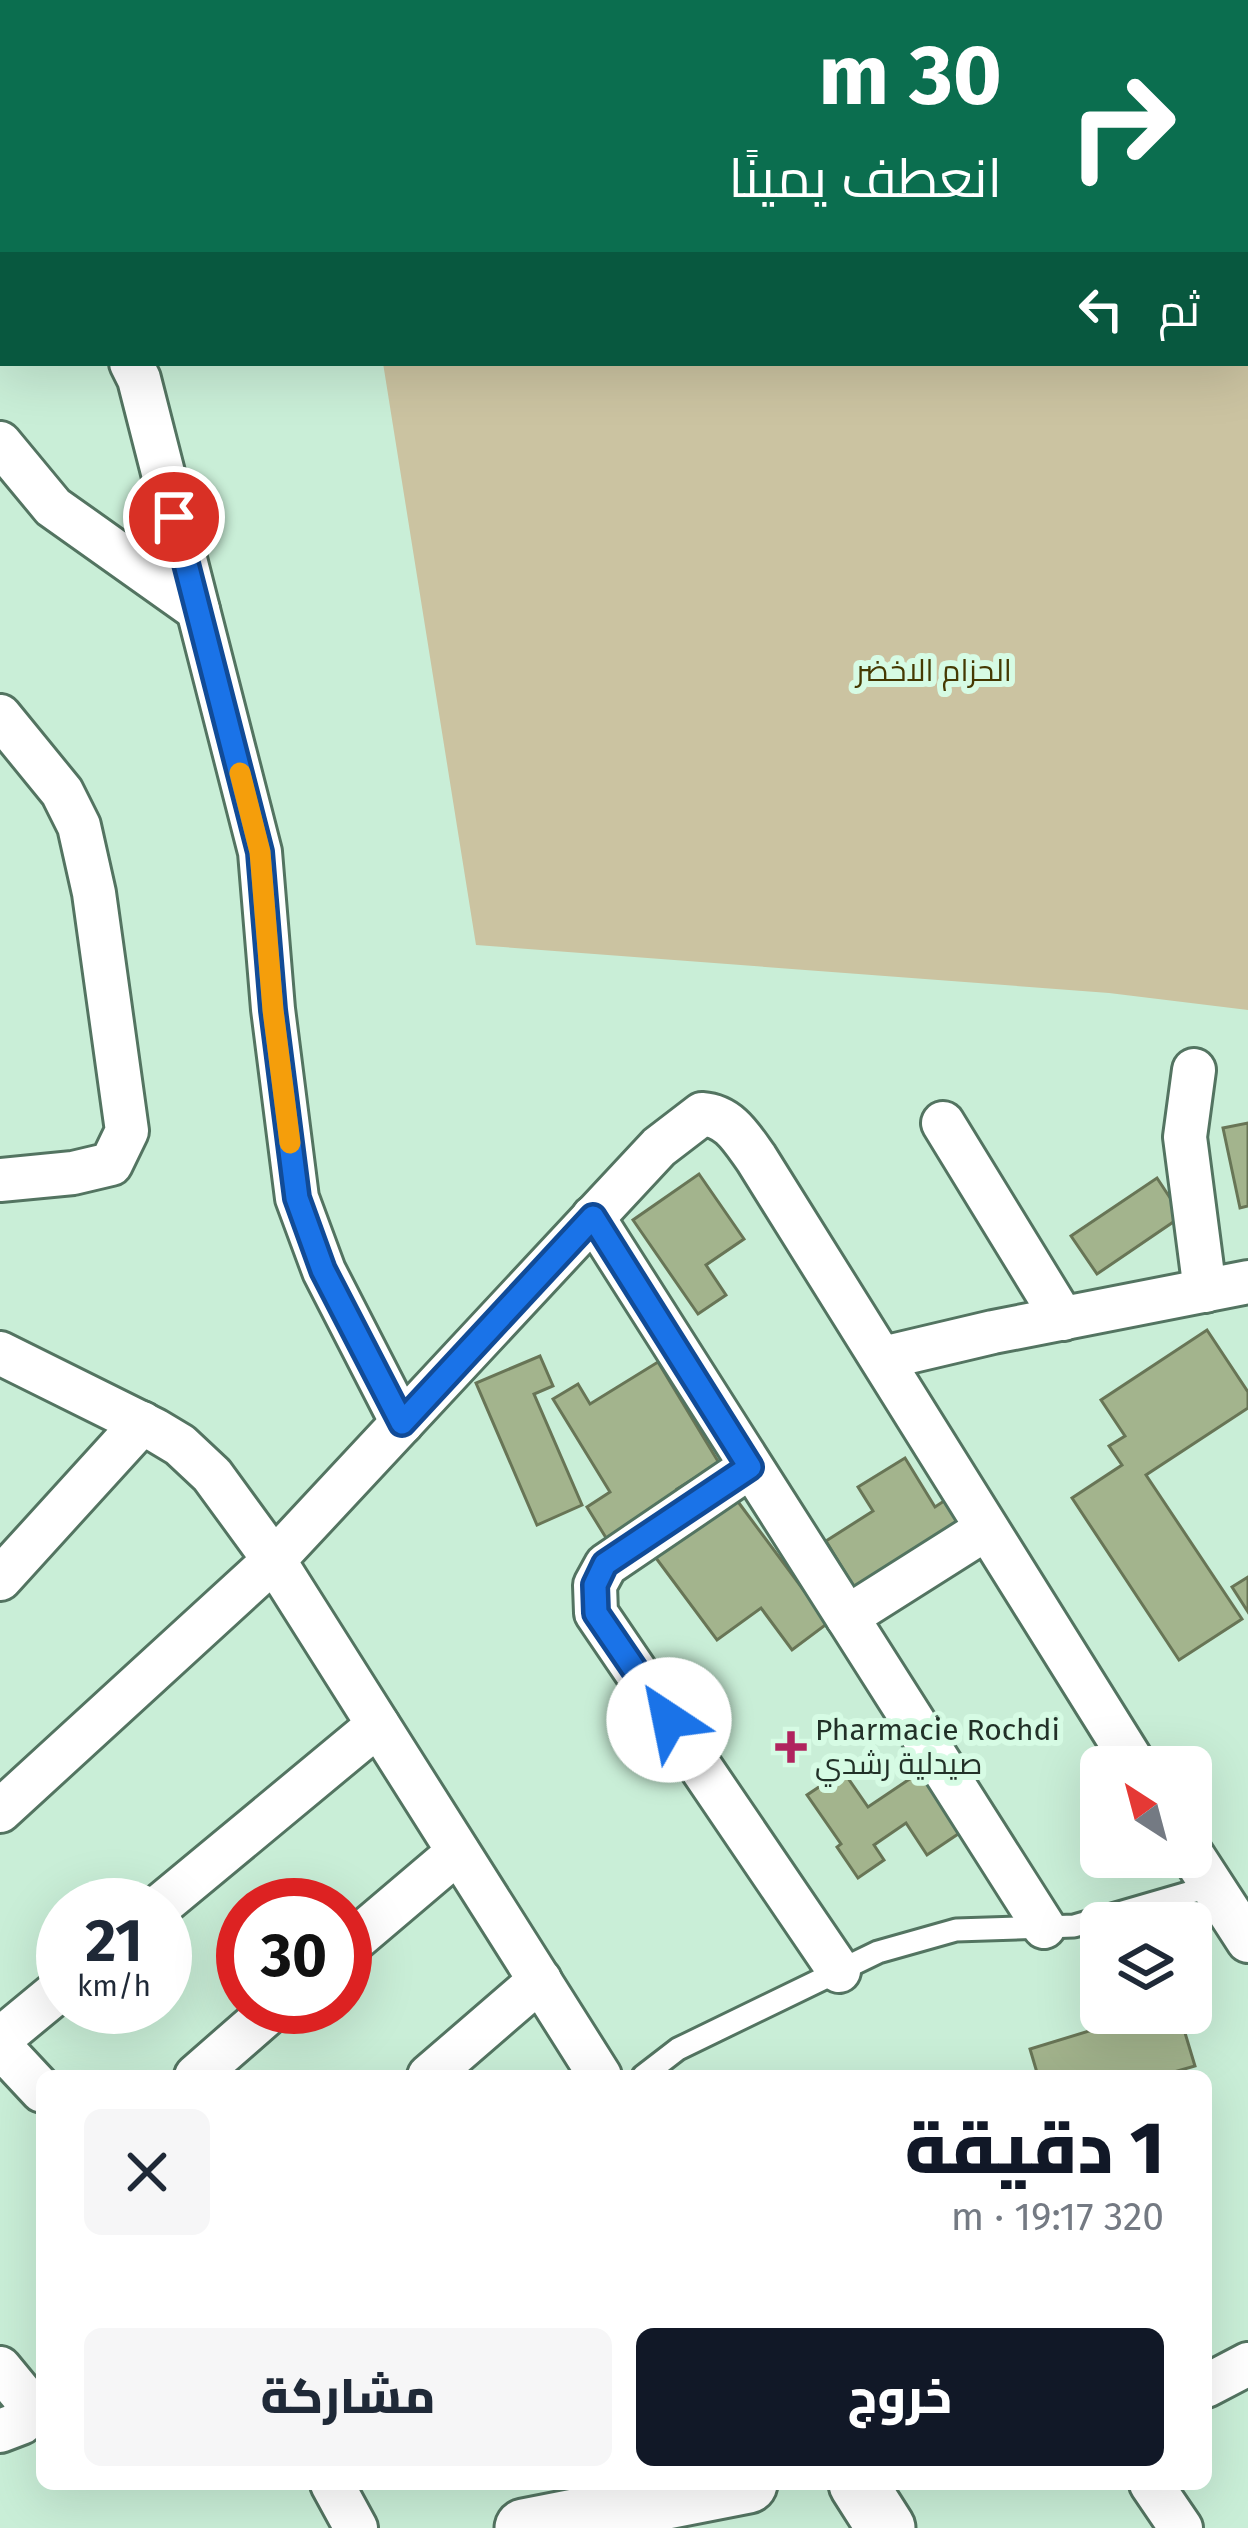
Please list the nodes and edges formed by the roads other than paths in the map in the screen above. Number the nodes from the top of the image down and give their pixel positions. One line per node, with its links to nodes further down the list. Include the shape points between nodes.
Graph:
1 (132, 366): 3 (street)
2 (0, 442): 3 (street, via 53,507)
3 (198, 610): 14 (street, via 260,852 297,1198 323,1270)
4 (0, 716): 7 (street, via 62,792 79,826 127,1131 111,1164)
5 (1194, 1070): 10 (street, via 1185,1136)
6 (943, 1123): 11 (street)
7 (0, 1180)
8 (593, 1217): 13 (street, via 672,1133 702,1114 717,1115 756,1158); 14 (street); 16 (street)
9 (1248, 1282): 10 (street)
10 (1204, 1291): 11 (street)
11 (1063, 1318): 13 (street)
12 (0, 1353): 15 (street)
13 (883, 1358): 17 (street)
14 (402, 1423): 18 (street)
15 (142, 1424): 18 (street, via 212,1475); 19 (street)
16 (750, 1467): 20 (street); 31 (street, via 605,1564 595,1585 596,1613)
17 (986, 1529): 20 (street); 22 (street)
18 (274, 1560): 21 (street); 23 (street)
19 (0, 1579)
20 (847, 1617): 29 (street)
21 (378, 1725): 24 (street); 27 (street)
22 (1123, 1746)
23 (0, 1811)
24 (458, 1852): 28 (street); 32 (street)
25 (1184, 1878): 29 (lane, via 1105,1918)
26 (1208, 1878): 30 (street)
27 (192, 1879)
28 (372, 1925)
29 (1044, 1927): 31 (lane, via 956,1930)
30 (1248, 1941)
31 (838, 1971): 39 (lane)
32 (540, 1981): 37 (street); 38 (street)
33 (36, 2011): 35 (street)
34 (244, 2034): 36 (street)
35 (0, 2042): 40 (street)
36 (203, 2070)
37 (436, 2070)
38 (596, 2070)
39 (651, 2070)
40 (36, 2084)
41 (1248, 2364): 44 (street)
42 (0, 2368): 46 (street, via 28,2402 21,2422)
43 (1248, 2380): 45 (street)
44 (1212, 2384)
45 (1212, 2386)
46 (0, 2431)
47 (717, 2490): 50 (street)
48 (862, 2490): 51 (street)
49 (1155, 2490): 52 (street)
50 (524, 2528)
51 (886, 2528)
52 (1181, 2528)

